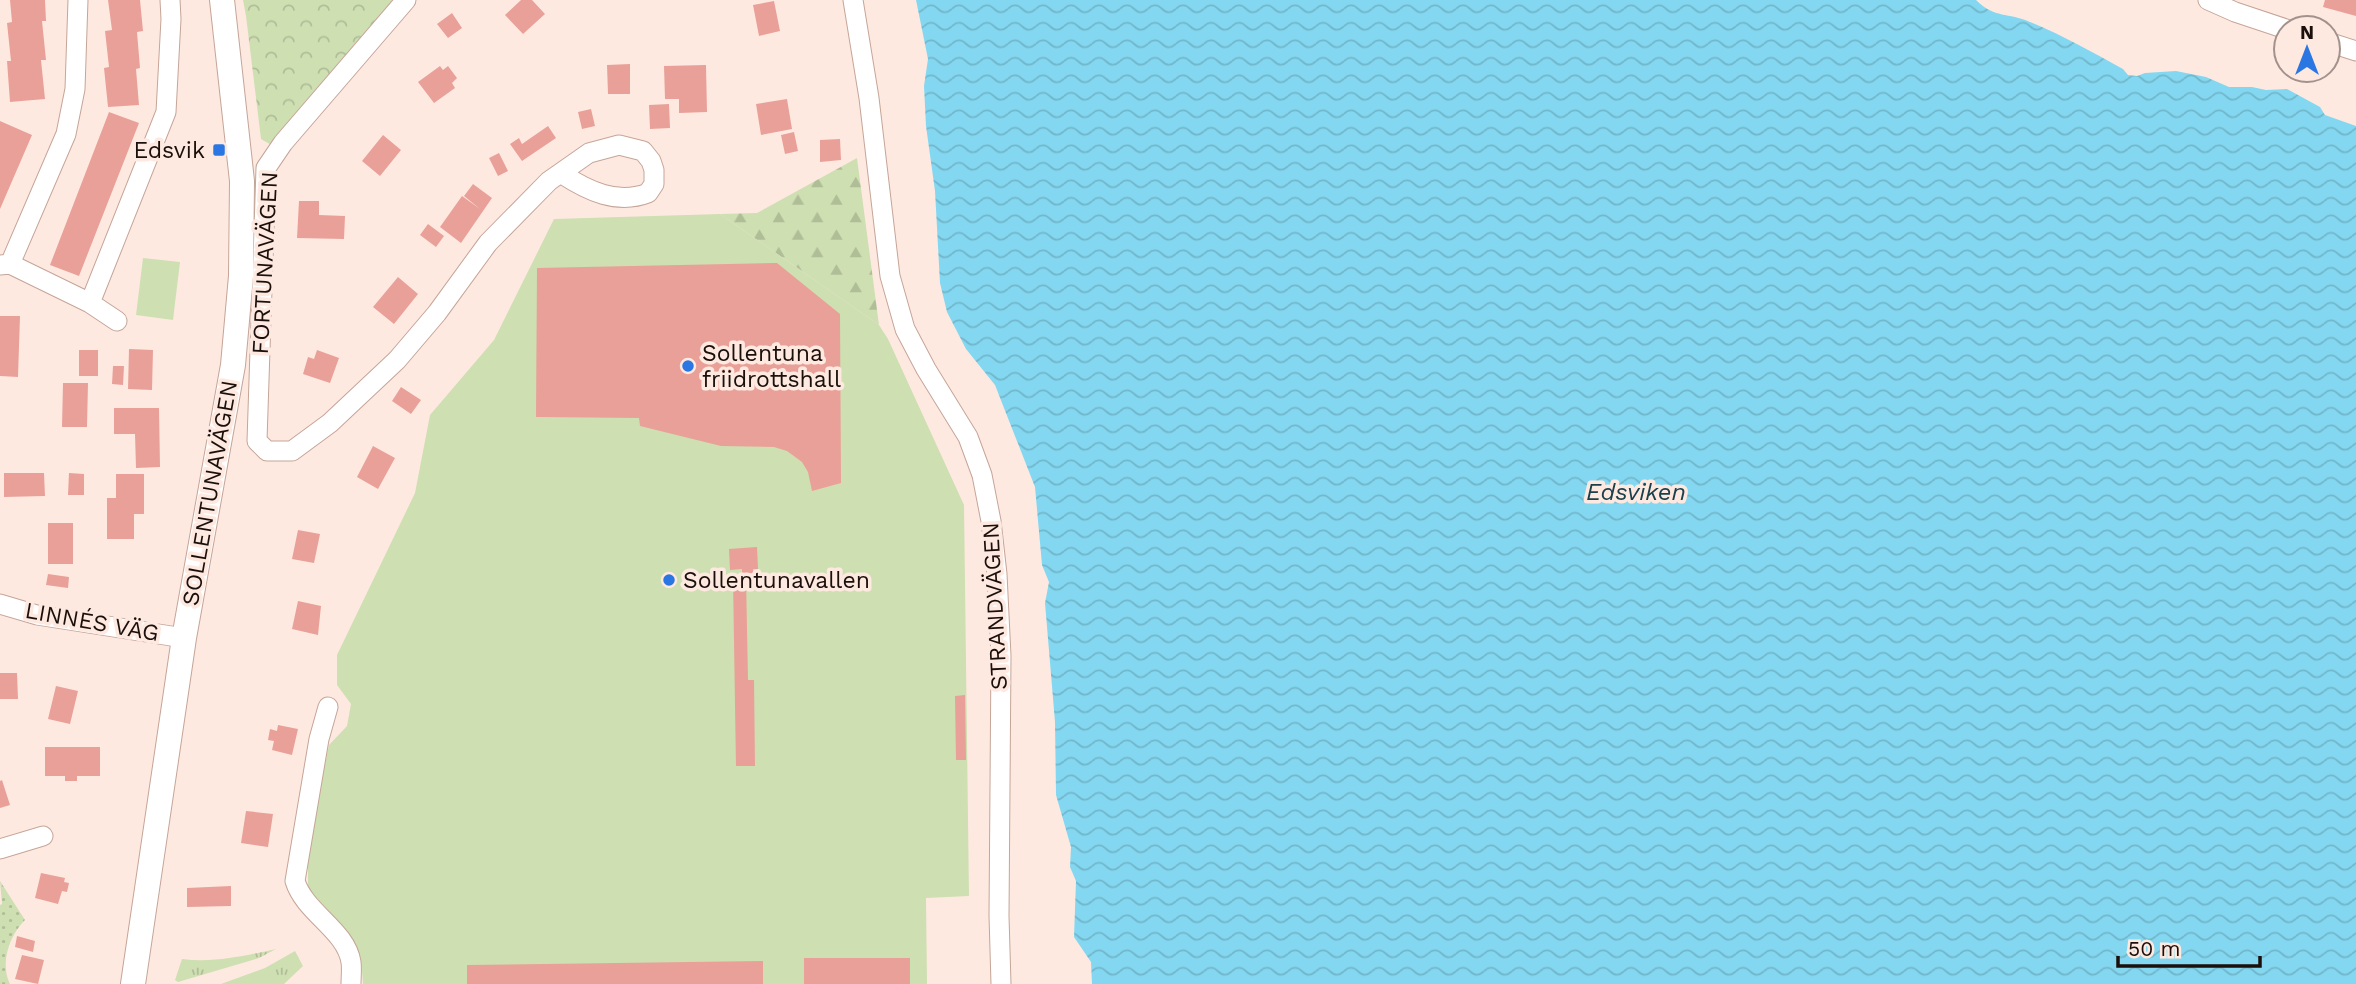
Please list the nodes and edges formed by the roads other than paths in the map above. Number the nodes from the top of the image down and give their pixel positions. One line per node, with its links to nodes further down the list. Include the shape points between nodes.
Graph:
1 (78, 0): 9 (street, via 75,89 66,134)
2 (170, 0): 10 (street, via 166,112)
3 (222, 0): 13 (street, SOLLENTUNAVÄGEN, via 242,181 241,276 233,365)
4 (406, 0): 8 (street, FORTUNAVÄGEN, via 266,168 257,441 267,451 292,450 330,423 397,360 488,243 549,181)
5 (853, 0): 19 (street, STRANDVÄGEN, via 890,276 905,329 968,437 991,521 1001,656)
6 (2208, 0): 7 (street)
7 (2272, 24)
8 (562, 174)
9 (5, 265): 10 (street)
10 (90, 303): 11 (street)
11 (117, 321)
12 (0, 604): 13 (street, LINNÉS VÄG, via 37,615)
13 (184, 638): 17 (street, SOLLENTUNAVÄGEN)
14 (328, 707): 18 (street, via 295,881 305,903 343,943 351,960)
15 (43, 836): 16 (street)
16 (0, 849)
17 (133, 984)
18 (351, 984)
19 (1001, 984)

